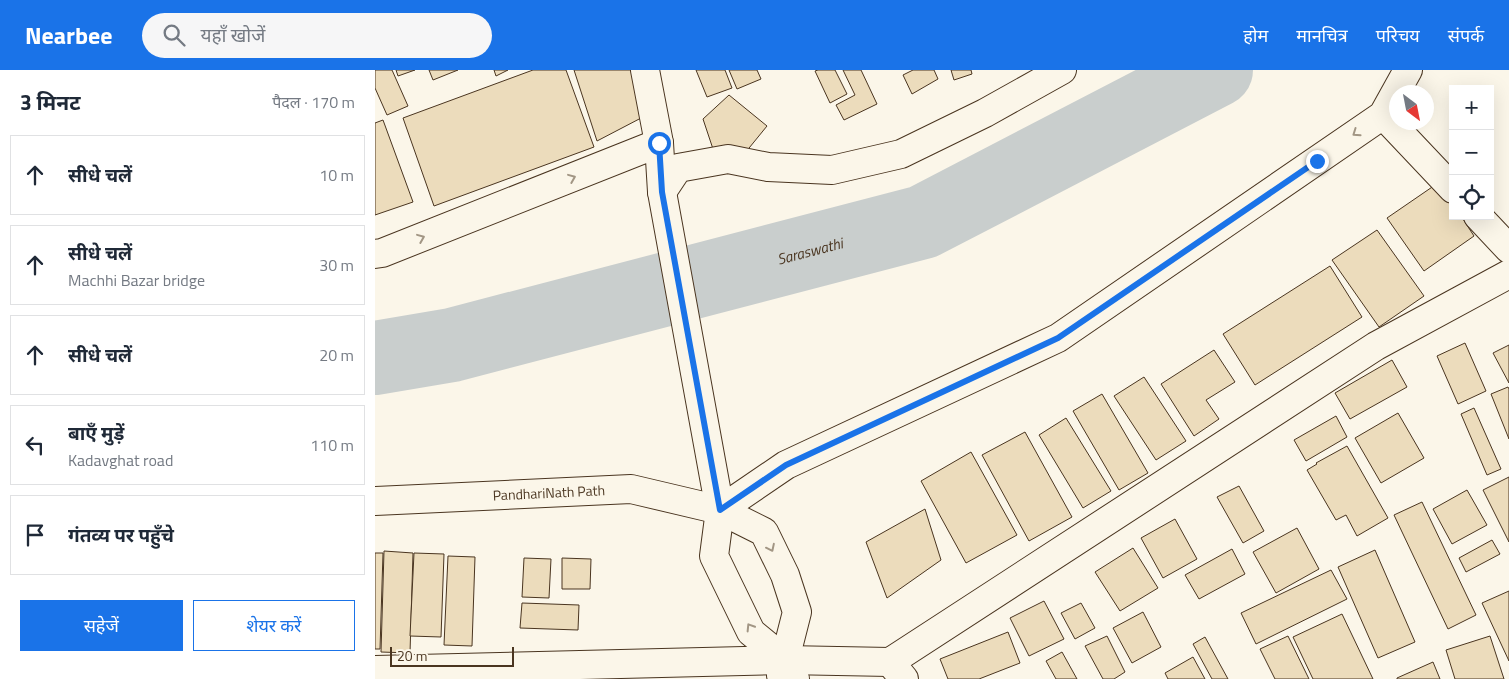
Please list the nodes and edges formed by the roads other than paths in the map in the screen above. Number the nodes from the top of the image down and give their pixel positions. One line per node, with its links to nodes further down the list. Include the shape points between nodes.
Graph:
1 (645, 70): 5 (street)
2 (1062, 70): 7 (street, via 985,113 901,154 832,170 768,167 728,159 678,168)
3 (1408, 70): 4 (street)
4 (1383, 114): 6 (street); 13 (street, one-way to 13, via 1058,338 786,465)
5 (659, 143): 7 (street); 10 (street, one-way to 5)
6 (1449, 185)
7 (662, 192): 13 (street)
8 (1482, 220): 9 (street)
9 (1509, 249)
10 (375, 254)
11 (1509, 274): 15 (street, via 1376,346)
12 (375, 501): 13 (street, PandhariNath Path, via 631,489)
13 (720, 510): 16 (street, one-way to 13, via 751,632 714,556); 16 (street, PandhariNath Path, one-way to 16, via 764,532 785,575 797,612)
14 (375, 670): 16 (street)
15 (897, 670): 16 (street)
16 (787, 672)

